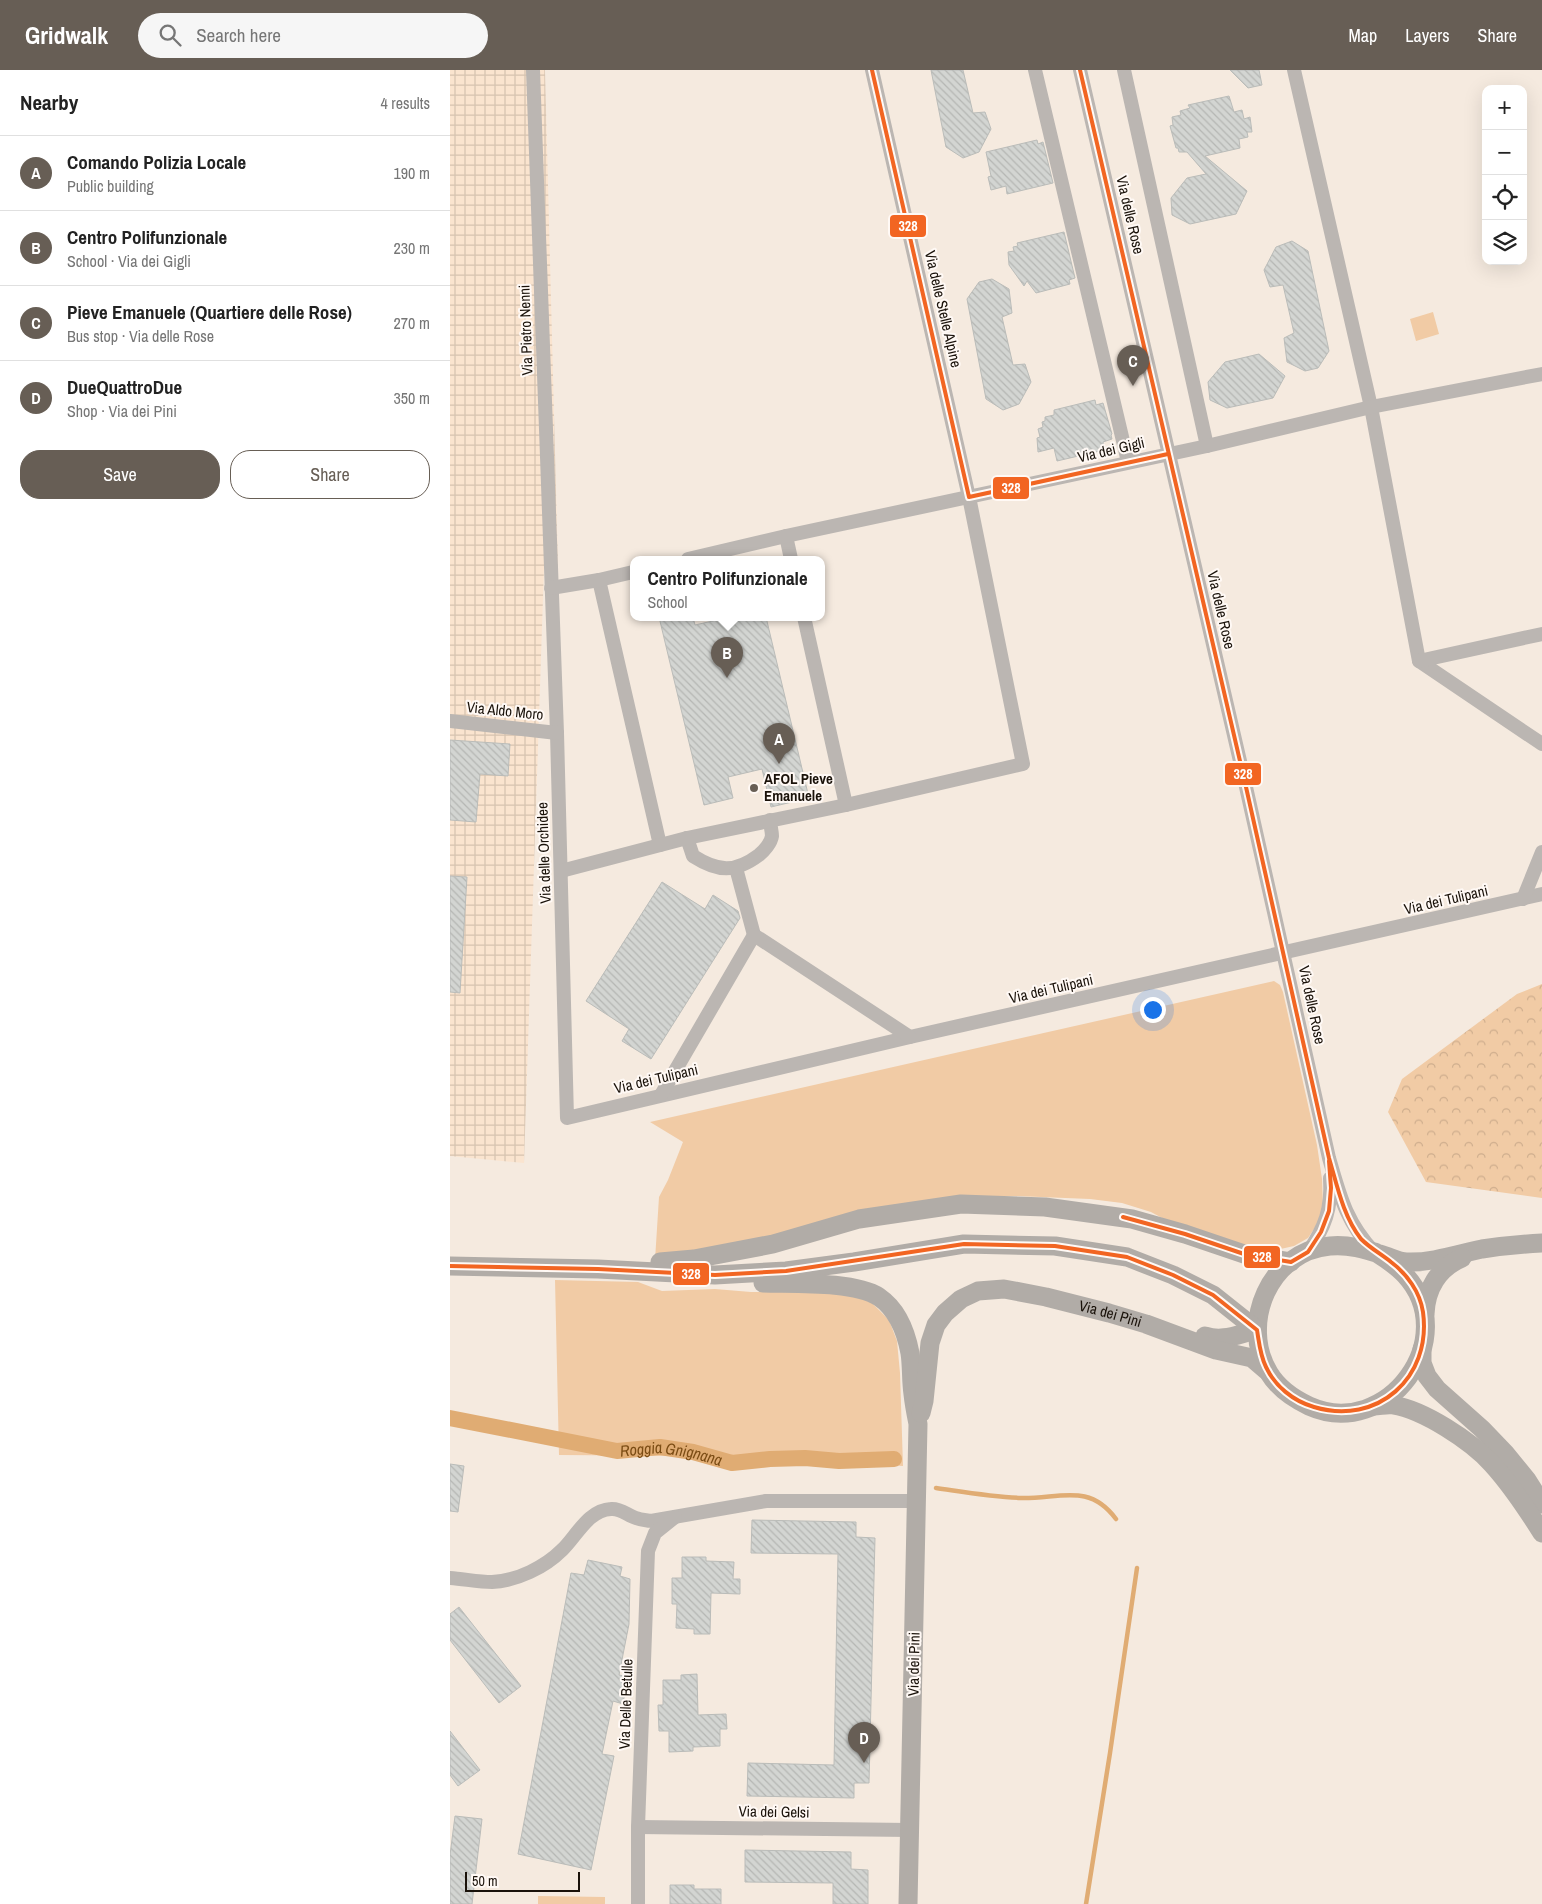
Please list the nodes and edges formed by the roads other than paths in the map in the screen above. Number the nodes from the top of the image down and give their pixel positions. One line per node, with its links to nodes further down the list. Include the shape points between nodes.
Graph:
1 (533, 70): 18 (street, Via Pietro Nenni)
2 (872, 70): 12 (street, Via delle Stelle Alpine)
3 (1035, 70): 11 (street)
4 (1080, 70): 10 (street, Via delle Rose)
5 (1124, 70): 9 (street)
6 (1294, 70): 8 (street)
7 (1542, 374): 8 (street, Via dei Gigli)
8 (1371, 407): 9 (street, Via dei Gigli); 21 (street)
9 (1207, 446): 10 (street, Via dei Gigli)
10 (1168, 454): 11 (street, Via dei Gigli); 35 (street, Via delle Rose)
11 (1128, 462): 12 (street, Via dei Gigli)
12 (969, 497): 13 (street, Via dei Gigli); 25 (street, Via delle Stelle Alpine, via 1023,764)
13 (786, 536): 14 (street, Via dei Gigli); 15 (street)
14 (701, 556)
15 (790, 556)
16 (630, 573): 17 (street)
17 (599, 580): 18 (street); 28 (street)
18 (551, 588): 23 (street, Via delle Orchidee)
19 (805, 621): 25 (street)
20 (1542, 634): 21 (street)
21 (1419, 661): 24 (street)
22 (450, 721): 23 (street, Via Aldo Moro)
23 (557, 733): 31 (street, Via delle Orchidee)
24 (1542, 742)
25 (846, 805): 26 (street)
26 (770, 820): 27 (street); 30 (street, via 772,838 764,852)
27 (688, 838): 28 (street); 30 (street, via 693,856 708,865)
28 (660, 845): 31 (street)
29 (1542, 852): 33 (street)
30 (736, 868): 34 (street)
31 (561, 871): 38 (street, Via delle Orchidee)
32 (1542, 894): 33 (street, Via dei Tulipani)
33 (1523, 899): 35 (street, Via dei Tulipani)
34 (754, 935): 36 (street); 37 (street)
35 (1284, 953): 36 (street, Via dei Tulipani); 39 (street, Via delle Rose)
36 (910, 1037): 37 (street, Via dei Tulipani)
37 (661, 1095): 38 (street, Via dei Tulipani)
38 (567, 1118)
39 (1328, 1158): 42 (street, Via delle Rose, via 1329,1211); 43 (street, Via delle Rose, via 1350,1221)
40 (1542, 1243): 41 (main road)
41 (1482, 1249): 43 (main road, via 1406,1262); 48 (main road, via 1442,1270 1426,1301)
42 (1308, 1252): 43 (main road, via 1328,1246 1349,1246); 44 (main road)
43 (1375, 1252): 48 (main road, via 1392,1262 1413,1286 1423,1312)
44 (1291, 1262): 46 (main road, via 1244,1254 1132,1219 1044,1207 961,1204 860,1219 773,1244 694,1259); 49 (main road, via 1268,1288 1258,1316)
45 (450, 1266): 46 (main road)
46 (598, 1269): 47 (main road)
47 (715, 1274): 49 (main road, via 786,1271 964,1244 1055,1246 1127,1257 1173,1275 1214,1295); 51 (main road, Via dei Pini, via 758,1282 843,1286 879,1297 900,1320)
48 (1424, 1328): 50 (main road)
49 (1257, 1330): 51 (main road, Via dei Pini, via 1228,1339 1214,1339 1117,1302 1016,1279 994,1280 975,1284 946,1301 929,1318); 52 (main road, via 1260,1354)
50 (1422, 1348): 53 (main road, via 1417,1363 1400,1388); 56 (main road, via 1427,1376 1437,1390 1505,1453)
51 (910, 1354): 54 (main road, Via dei Pini)
52 (1269, 1373): 53 (main road, via 1294,1399 1318,1410 1356,1412); 54 (main road, Via dei Pini, via 1252,1358 1216,1350 1109,1312 1004,1289 978,1291 960,1299 936,1324 930,1343 924,1401)
53 (1373, 1406): 58 (main road, via 1405,1408 1446,1428 1469,1445 1510,1485)
54 (918, 1424): 55 (main road, Via dei Pini)
55 (916, 1501): 57 (street, via 766,1501); 61 (main road, Via dei Pini)
56 (1542, 1504)
57 (676, 1516): 59 (street, via 651,1521 611,1509 596,1514 562,1550 536,1569 493,1582); 60 (street, Via Delle Betulle, via 655,1533 648,1551)
58 (1542, 1533)
59 (450, 1578)
60 (638, 1827): 61 (street, Via dei Gelsi); 62 (street, Via Delle Betulle)
61 (910, 1830): 63 (main road, Via dei Pini)
62 (638, 1904)
63 (908, 1904)

